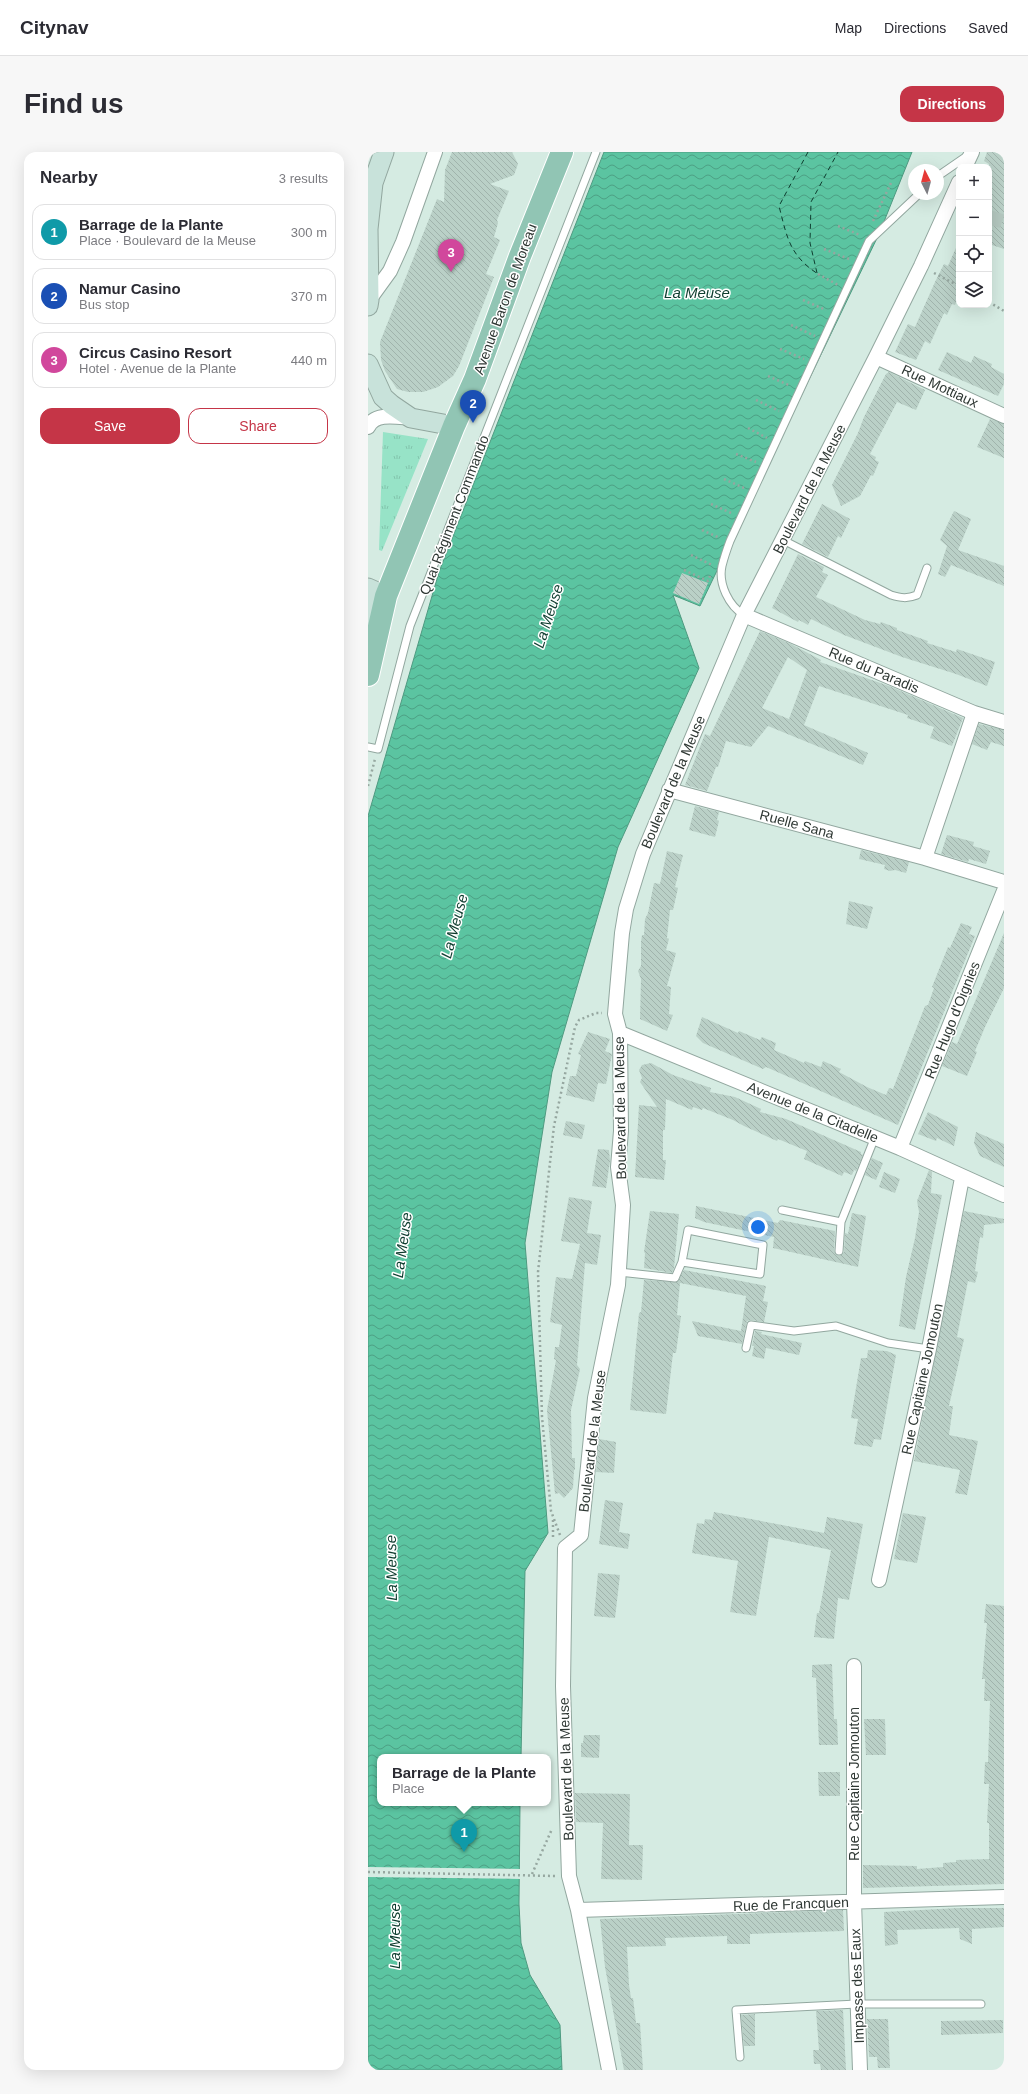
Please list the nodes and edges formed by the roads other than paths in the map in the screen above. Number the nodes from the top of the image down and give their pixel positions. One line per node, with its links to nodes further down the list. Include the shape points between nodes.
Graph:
1 (384, 152): 10 (main road, via 373,183 368,229)
2 (435, 152): 10 (street, via 403,242 390,271)
3 (562, 152): 15 (main road, Avenue Baron de Moreau, via 475,379)
4 (596, 152): 24 (lane, Quai Régiment Commando, via 410,626 378,749)
5 (971, 153): 6 (street); 7 (lane)
6 (966, 164)
7 (944, 172)
8 (913, 200): 20 (lane, via 869,241 730,541 722,567 723,586 732,605)
9 (955, 205): 11 (street, Boulevard de la Meuse, via 921,266)
10 (369, 303)
11 (876, 357): 13 (street, Rue Mottiaux); 17 (street, Boulevard de la Meuse)
12 (368, 364): 14 (main road, via 383,397)
13 (1004, 416)
14 (411, 418): 15 (main road); 16 (street, via 381,416)
15 (454, 426): 19 (main road, Avenue Baron de Moreau)
16 (368, 427)
17 (783, 540): 18 (lane, via 900,598 908,599 917,595); 20 (street, Boulevard de la Meuse)
18 (927, 568)
19 (375, 604): 21 (main road, Avenue Baron de Moreau)
20 (744, 615): 22 (street, Rue du Paradis); 25 (street, Boulevard de la Meuse)
21 (368, 675)
22 (974, 713): 23 (street, Rue du Paradis); 26 (street)
23 (1004, 722)
24 (368, 747)
25 (669, 790): 26 (street, Ruelle Sana); 29 (street, Boulevard de la Meuse, via 643,854 626,909 615,1014)
26 (925, 858): 27 (street)
27 (1004, 882)
28 (1004, 891): 31 (street, Rue Hugo d'Oignies)
29 (620, 1033): 30 (street, Avenue de la Citadelle); 38 (street, Boulevard de la Meuse, via 621,1131 618,1167 623,1205)
30 (875, 1137): 31 (street, Avenue de la Citadelle); 35 (lane)
31 (900, 1148): 32 (street, Avenue de la Citadelle)
32 (962, 1178): 33 (street, Avenue de la Citadelle); 40 (street, Rue Capitaine Jomouton)
33 (1004, 1195)
34 (782, 1210): 35 (lane)
35 (841, 1222): 36 (lane)
36 (839, 1251)
37 (682, 1262): 37 (lane, via 760,1274 763,1245 688,1230); 38 (lane, via 675,1278)
38 (619, 1272): 45 (street, Boulevard de la Meuse, via 595,1398 581,1535 565,1548 563,1686 569,1876)
39 (746, 1348): 40 (lane, via 751,1325 794,1331 836,1326 888,1344)
40 (929, 1349): 41 (street, Rue Capitaine Jomouton)
41 (879, 1580)
42 (854, 1666): 44 (street, Rue Capitaine Jomouton)
43 (1004, 1898): 44 (street, Rue de Francquen)
44 (854, 1902): 45 (street, Rue de Francquen); 46 (street, Impasse des Eaux)
45 (578, 1910): 49 (street, Boulevard de la Meuse)
46 (857, 2004): 47 (lane); 48 (lane, via 736,2010); 50 (street, Impasse des Eaux)
47 (981, 2004)
48 (740, 2057)
49 (609, 2070)
50 (860, 2070)

